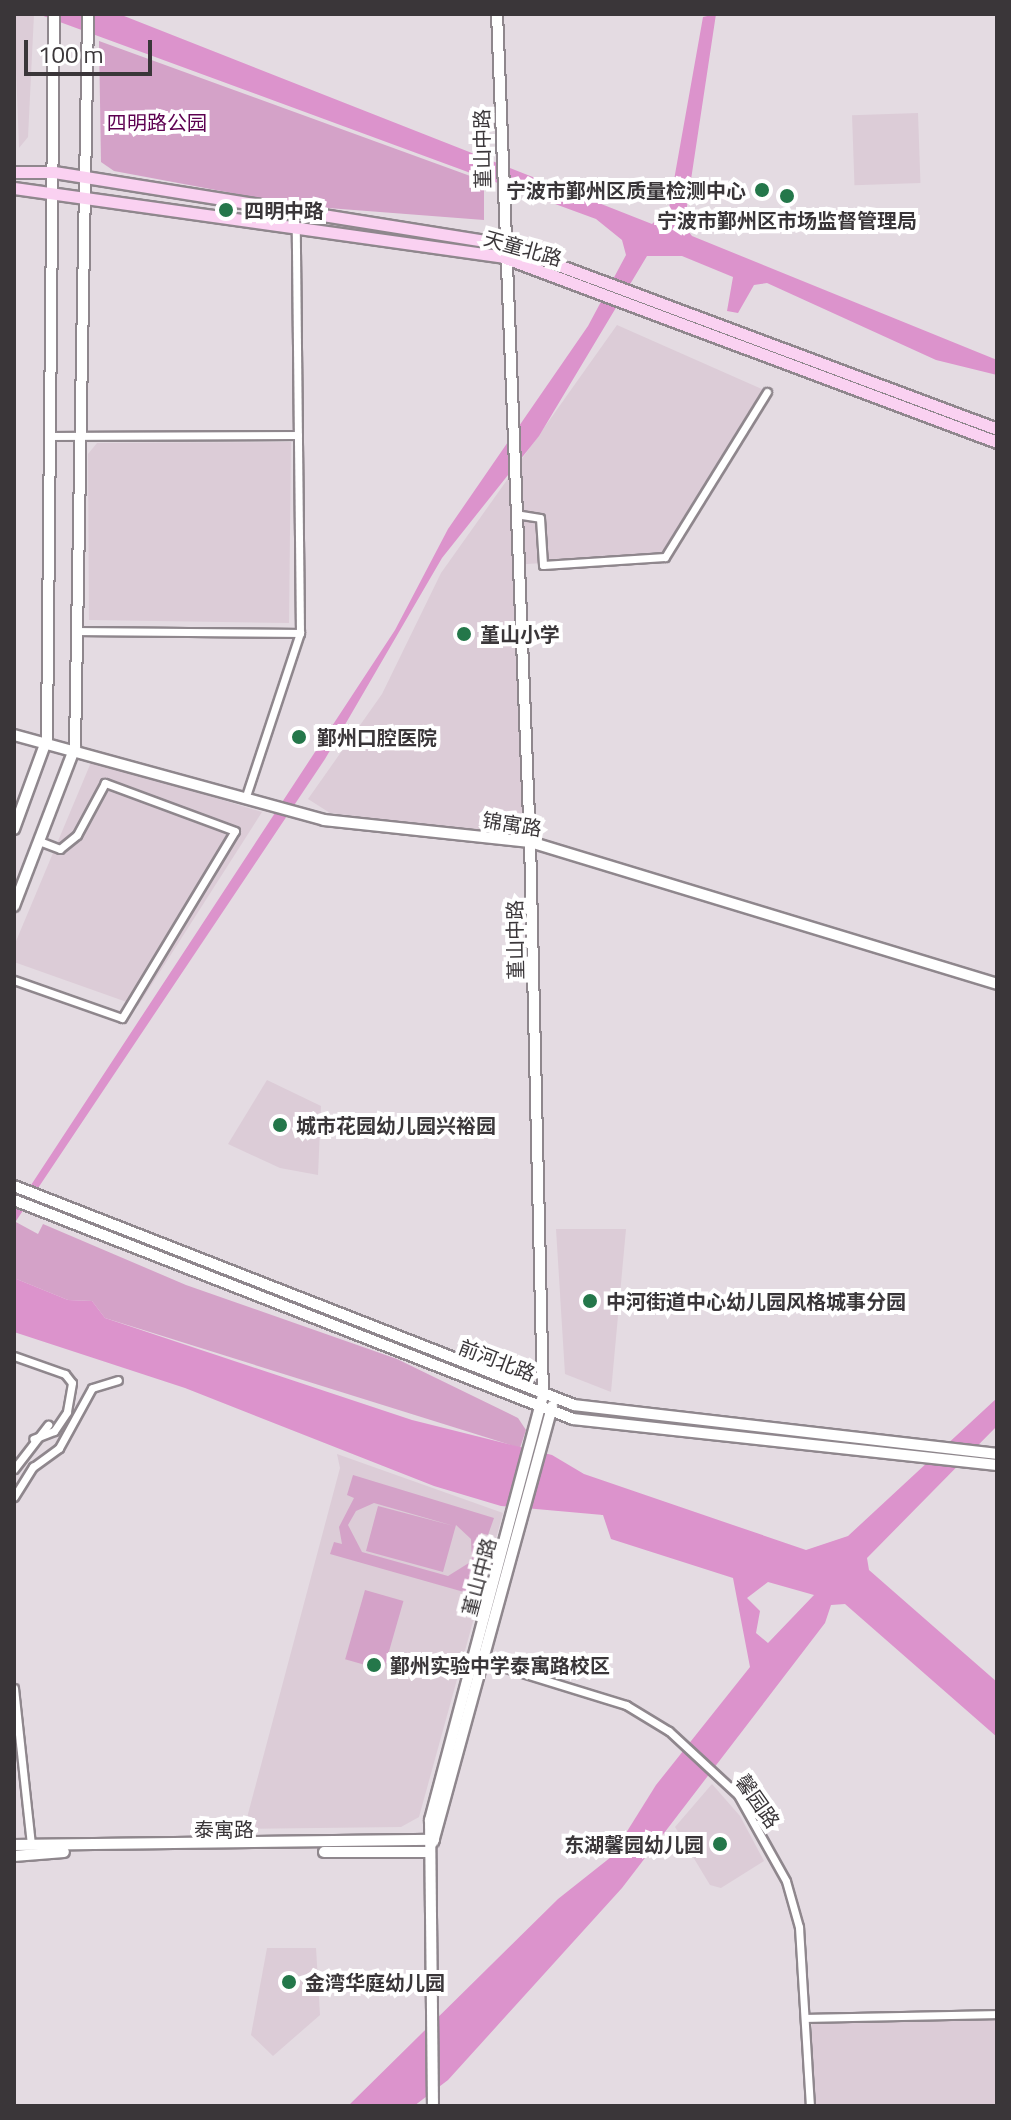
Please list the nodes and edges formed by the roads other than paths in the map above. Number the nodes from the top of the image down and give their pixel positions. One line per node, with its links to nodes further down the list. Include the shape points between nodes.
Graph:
1 (54, 14): 5 (main road)
2 (88, 14): 6 (main road)
3 (497, 14): 11 (main road, 堇山中路)
4 (14, 172): 5 (main road)
5 (54, 172): 6 (main road); 8 (main road)
6 (87, 179): 9 (main road); 11 (main road)
7 (14, 188): 8 (main road, 天童北路)
8 (54, 190): 9 (main road, 天童北路); 18 (main road)
9 (87, 197): 10 (main road, 天童北路); 16 (main road)
10 (296, 231): 12 (main road, 天童北路); 17 (street)
11 (502, 244): 12 (main road, 堇山中路); 13 (main road)
12 (503, 257): 13 (main road, 天童北路); 20 (main road, 堇山中路)
13 (600, 284): 15 (main road, via 638,293); 19 (main road, 天童北路)
14 (767, 392): 20 (street, via 665,557 543,565 540,518)
15 (997, 429)
16 (81, 435): 17 (street); 18 (street); 21 (main road)
17 (298, 435): 22 (street)
18 (50, 436): 24 (main road)
19 (997, 442)
20 (515, 514): 29 (main road, 堇山中路)
21 (77, 631): 22 (street); 25 (main road)
22 (300, 633): 26 (street)
23 (14, 735): 24 (main road, 锦寓路)
24 (47, 739): 25 (main road, 锦寓路); 27 (main road)
25 (75, 747): 26 (main road, 锦寓路); 28 (main road)
26 (246, 796): 29 (main road, 锦寓路, via 324,820)
27 (14, 829)
28 (39, 841): 30 (main road); 31 (street, via 60,849 77,835 105,783 235,831 122,1018)
29 (530, 842): 32 (main road, 锦寓路); 37 (main road, 堇山中路)
30 (14, 906)
31 (14, 980)
32 (997, 984)
33 (14, 1186): 37 (main road, 前河北路)
34 (14, 1200): 38 (main road, 前河北路)
35 (14, 1356): 40 (street, via 65,1374 72,1383 67,1412 54,1431)
36 (118, 1380): 45 (street, via 92,1388 59,1448 33,1467)
37 (549, 1398): 38 (main road, 堇山中路); 41 (main road, 前河北路)
38 (545, 1410): 41 (main road, 前河北路); 46 (main road, 堇山中路)
39 (48, 1425): 40 (street)
40 (33, 1439): 44 (street)
41 (930, 1450): 42 (main road, 前河北路); 43 (main road, 前河北路)
42 (997, 1454)
43 (993, 1464)
44 (14, 1469)
45 (14, 1497)
46 (520, 1513): 47 (main road, 堇山中路); 49 (main road, 堇山中路)
47 (483, 1661): 49 (main road, 堇山中路); 54 (street, 馨园路, via 626,1705 684,1743 720,1776 760,1827 786,1881 799,1927)
48 (14, 1688): 51 (street)
49 (431, 1844): 51 (main road, 泰寓路); 52 (main road, 泰寓路); 55 (main road, 堇山中路)
50 (14, 1845): 51 (main road, 泰寓路)
51 (31, 1845)
52 (14, 1856)
53 (997, 2014): 54 (street)
54 (806, 2018): 56 (street, 馨园路)
55 (433, 2106)
56 (810, 2106)

